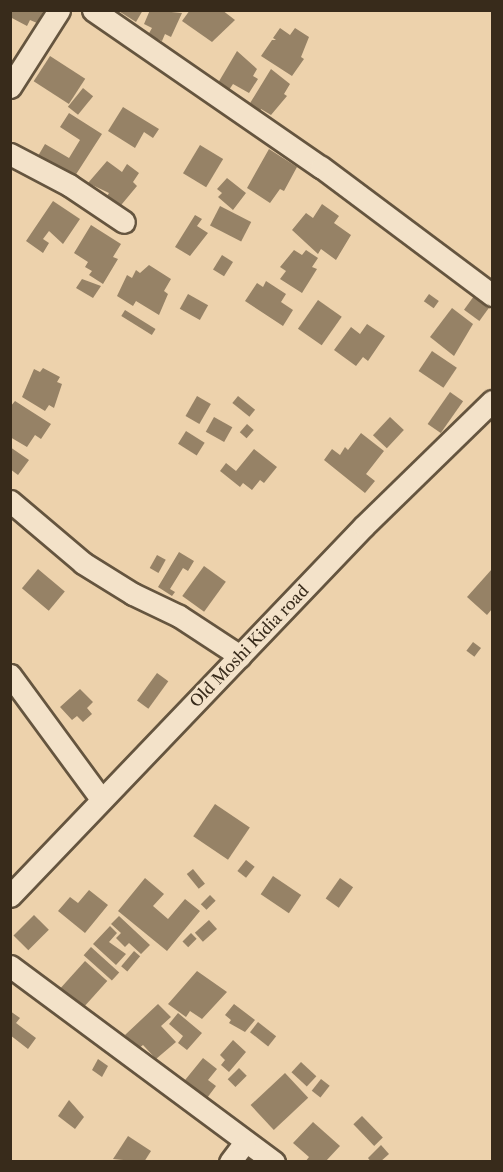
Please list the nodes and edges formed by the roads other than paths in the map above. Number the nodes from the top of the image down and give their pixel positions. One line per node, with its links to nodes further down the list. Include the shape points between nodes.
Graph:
1 (59, 10): 3 (street)
2 (93, 10): 6 (street, via 321,167)
3 (10, 87)
4 (10, 154): 5 (street)
5 (124, 222)
6 (492, 295)
7 (492, 401): 9 (street, Old Moshi Kidia road, via 364,526)
8 (10, 501): 9 (street, via 83,563 179,616)
9 (240, 656): 11 (street, Old Moshi Kidia road)
10 (10, 675): 11 (street)
11 (101, 800): 12 (street, Old Moshi Kidia road)
12 (10, 896)
13 (10, 966): 14 (street)
14 (245, 1142): 15 (street); 16 (street)
15 (230, 1161)
16 (274, 1161)

